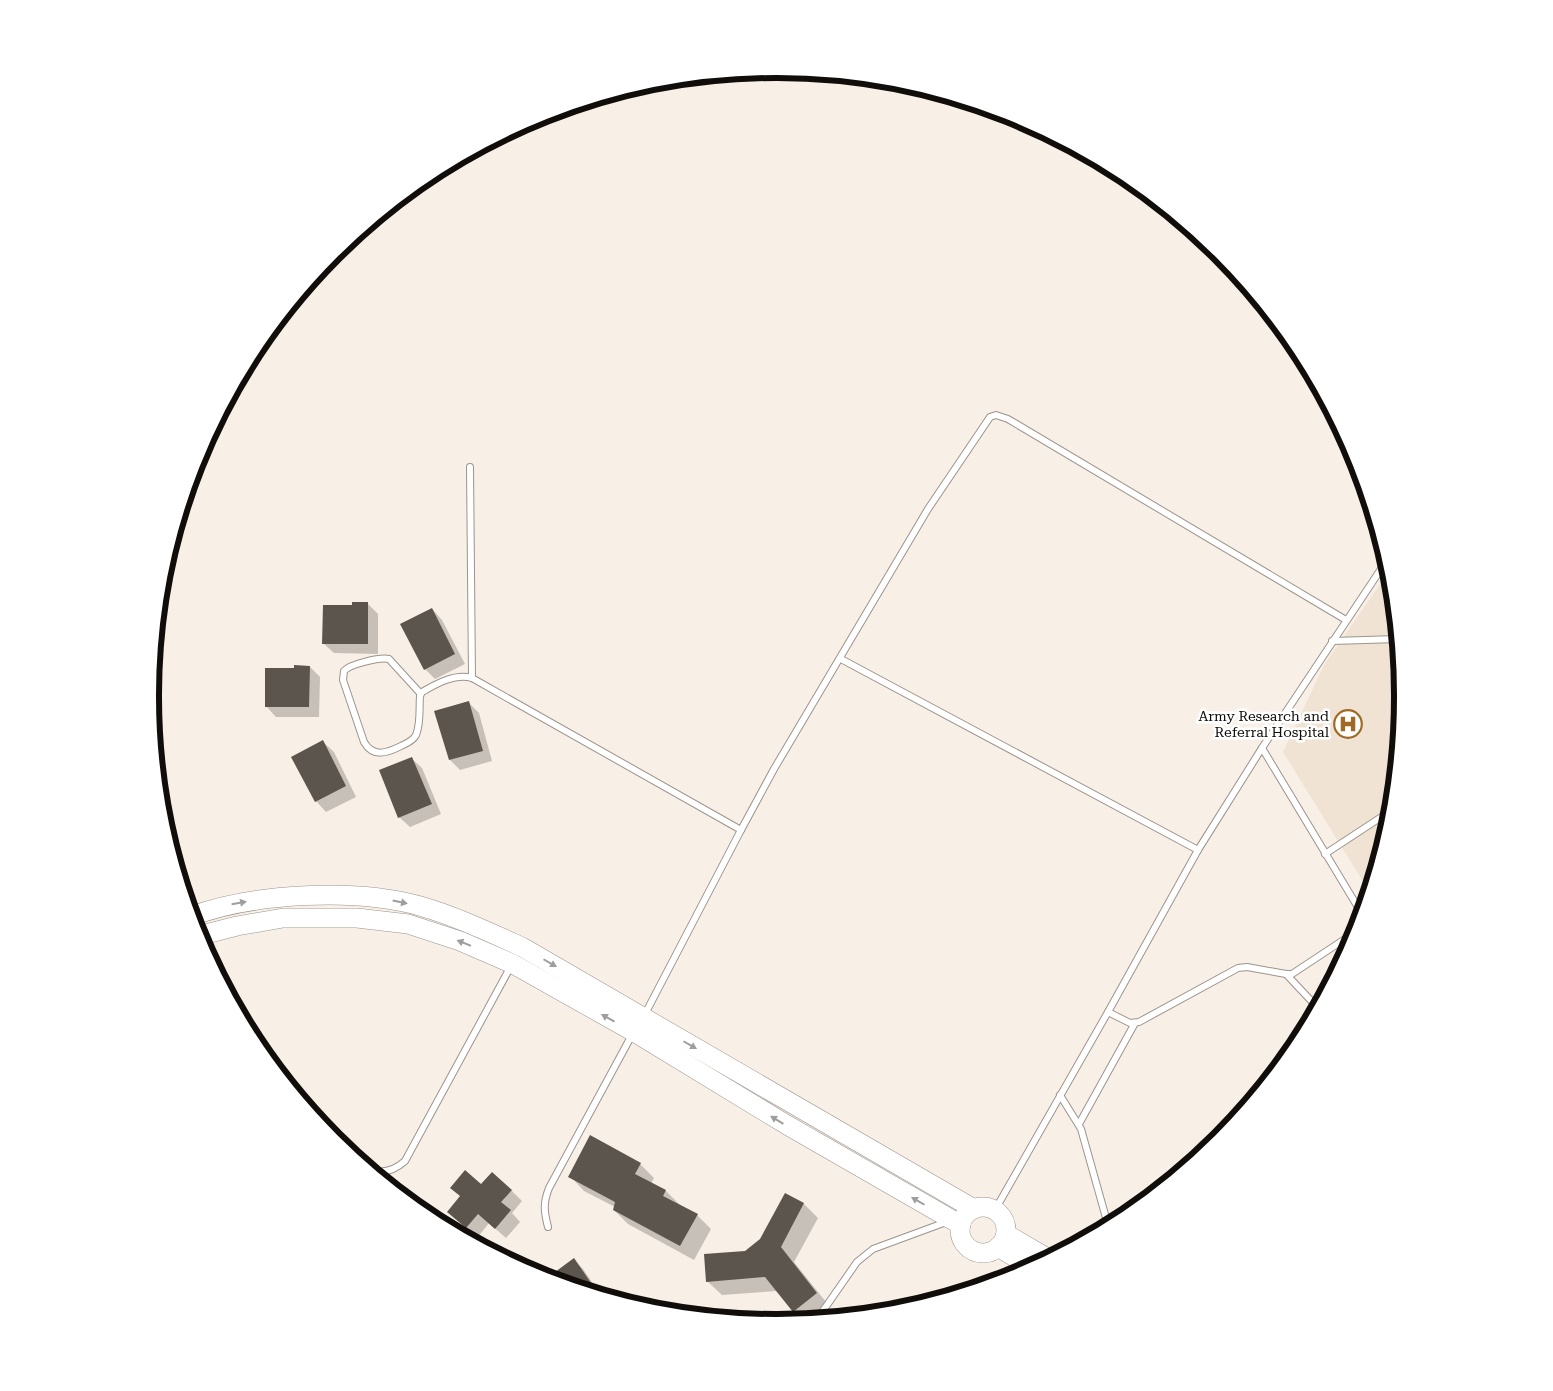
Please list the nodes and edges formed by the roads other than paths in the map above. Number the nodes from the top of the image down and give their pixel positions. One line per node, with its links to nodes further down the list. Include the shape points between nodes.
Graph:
1 (470, 467): 7 (lane)
2 (1381, 568): 3 (lane)
3 (1346, 620): 5 (lane); 6 (lane, via 1008,419 996,415 990,417 928,509)
4 (1391, 639): 5 (lane)
5 (1332, 641): 9 (lane)
6 (841, 658): 11 (lane); 12 (lane)
7 (472, 678): 8 (lane, via 459,676); 11 (lane)
8 (420, 693): 8 (lane, via 418,728 414,738 390,752 374,752 364,742 343,680 344,671 380,658 389,659)
9 (1262, 748): 12 (lane); 13 (lane)
10 (1383, 816): 13 (lane)
11 (741, 830): 24 (lane)
12 (1198, 850): 22 (lane)
13 (1325, 854): 14 (lane)
14 (1357, 906)
15 (199, 914): 18 (main road, one-way to 18, via 254,901 346,895 375,898 419,906)
16 (207, 934): 19 (main road, one-way to 16, via 460,941 408,924 356,918 282,918)
17 (1343, 940): 20 (lane, via 1301,969)
18 (522, 947): 19 (lane); 24 (main road, one-way to 24)
19 (513, 964): 24 (main road, one-way to 19); 27 (lane, via 404,1162 397,1168)
20 (1286, 974): 21 (lane); 23 (lane, via 1238,968)
21 (1313, 1003)
22 (1108, 1012): 23 (lane); 25 (lane)
23 (1135, 1023): 26 (lane)
24 (638, 1025): 28 (main road, one-way to 28); 31 (main road, one-way to 24, via 787,1126); 32 (lane, via 549,1188 544,1200)
25 (1060, 1095): 26 (lane); 29 (lane)
26 (1080, 1124): 30 (lane)
27 (382, 1171)
28 (974, 1208): 29 (main road); 31 (main road)
29 (995, 1210): 33 (main road, via 1004,1220)
30 (1106, 1218)
31 (957, 1222): 33 (main road, via 962,1239 972,1249 986,1252); 36 (lane, via 865,1254)
32 (548, 1227)
33 (1002, 1241): 34 (main road); 35 (main road)
34 (1039, 1255)
35 (1024, 1261)
36 (823, 1311)

